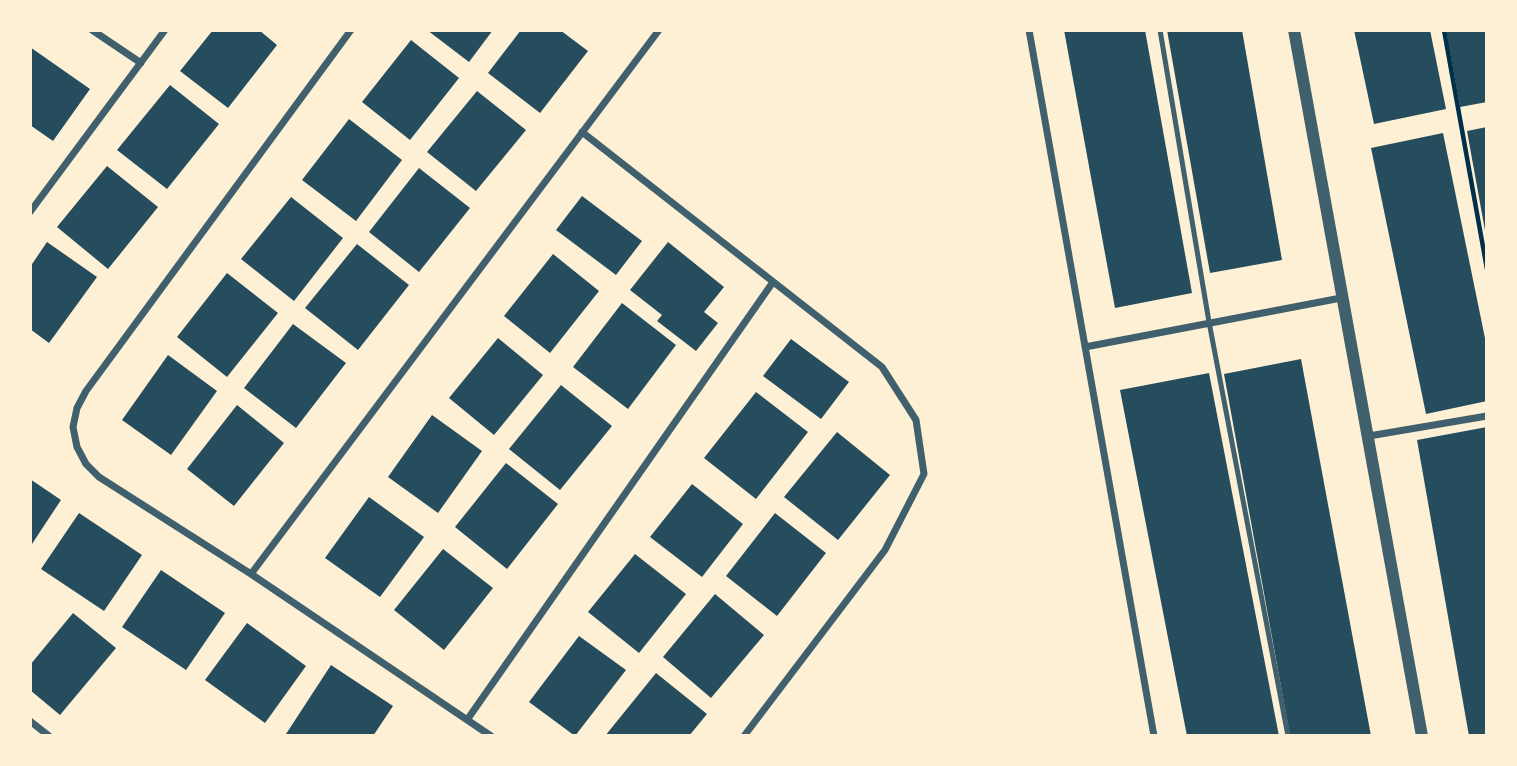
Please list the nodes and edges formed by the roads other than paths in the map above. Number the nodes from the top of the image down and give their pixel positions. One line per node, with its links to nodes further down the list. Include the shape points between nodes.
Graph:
1 (92, 30): 8 (street)
2 (165, 30): 8 (street)
3 (351, 30): 17 (street, via 76,408 76,447 99,477)
4 (659, 30): 9 (street)
5 (1029, 30): 14 (street)
6 (1160, 30): 13 (lane)
7 (1294, 30): 12 (street)
8 (141, 63): 10 (street)
9 (582, 132): 11 (street); 17 (street)
10 (30, 212)
11 (773, 282): 18 (street); 22 (street, via 882,367 916,420 923,474 885,550)
12 (1341, 298): 13 (street); 16 (street)
13 (1209, 322): 14 (street); 24 (lane)
14 (1085, 347): 23 (street)
15 (1487, 416): 16 (street)
16 (1369, 436): 25 (street)
17 (251, 574): 18 (street)
18 (467, 720): 21 (street)
19 (30, 721): 20 (street)
20 (49, 736)
21 (491, 736)
22 (744, 736)
23 (1154, 736)
24 (1287, 736)
25 (1422, 736)

